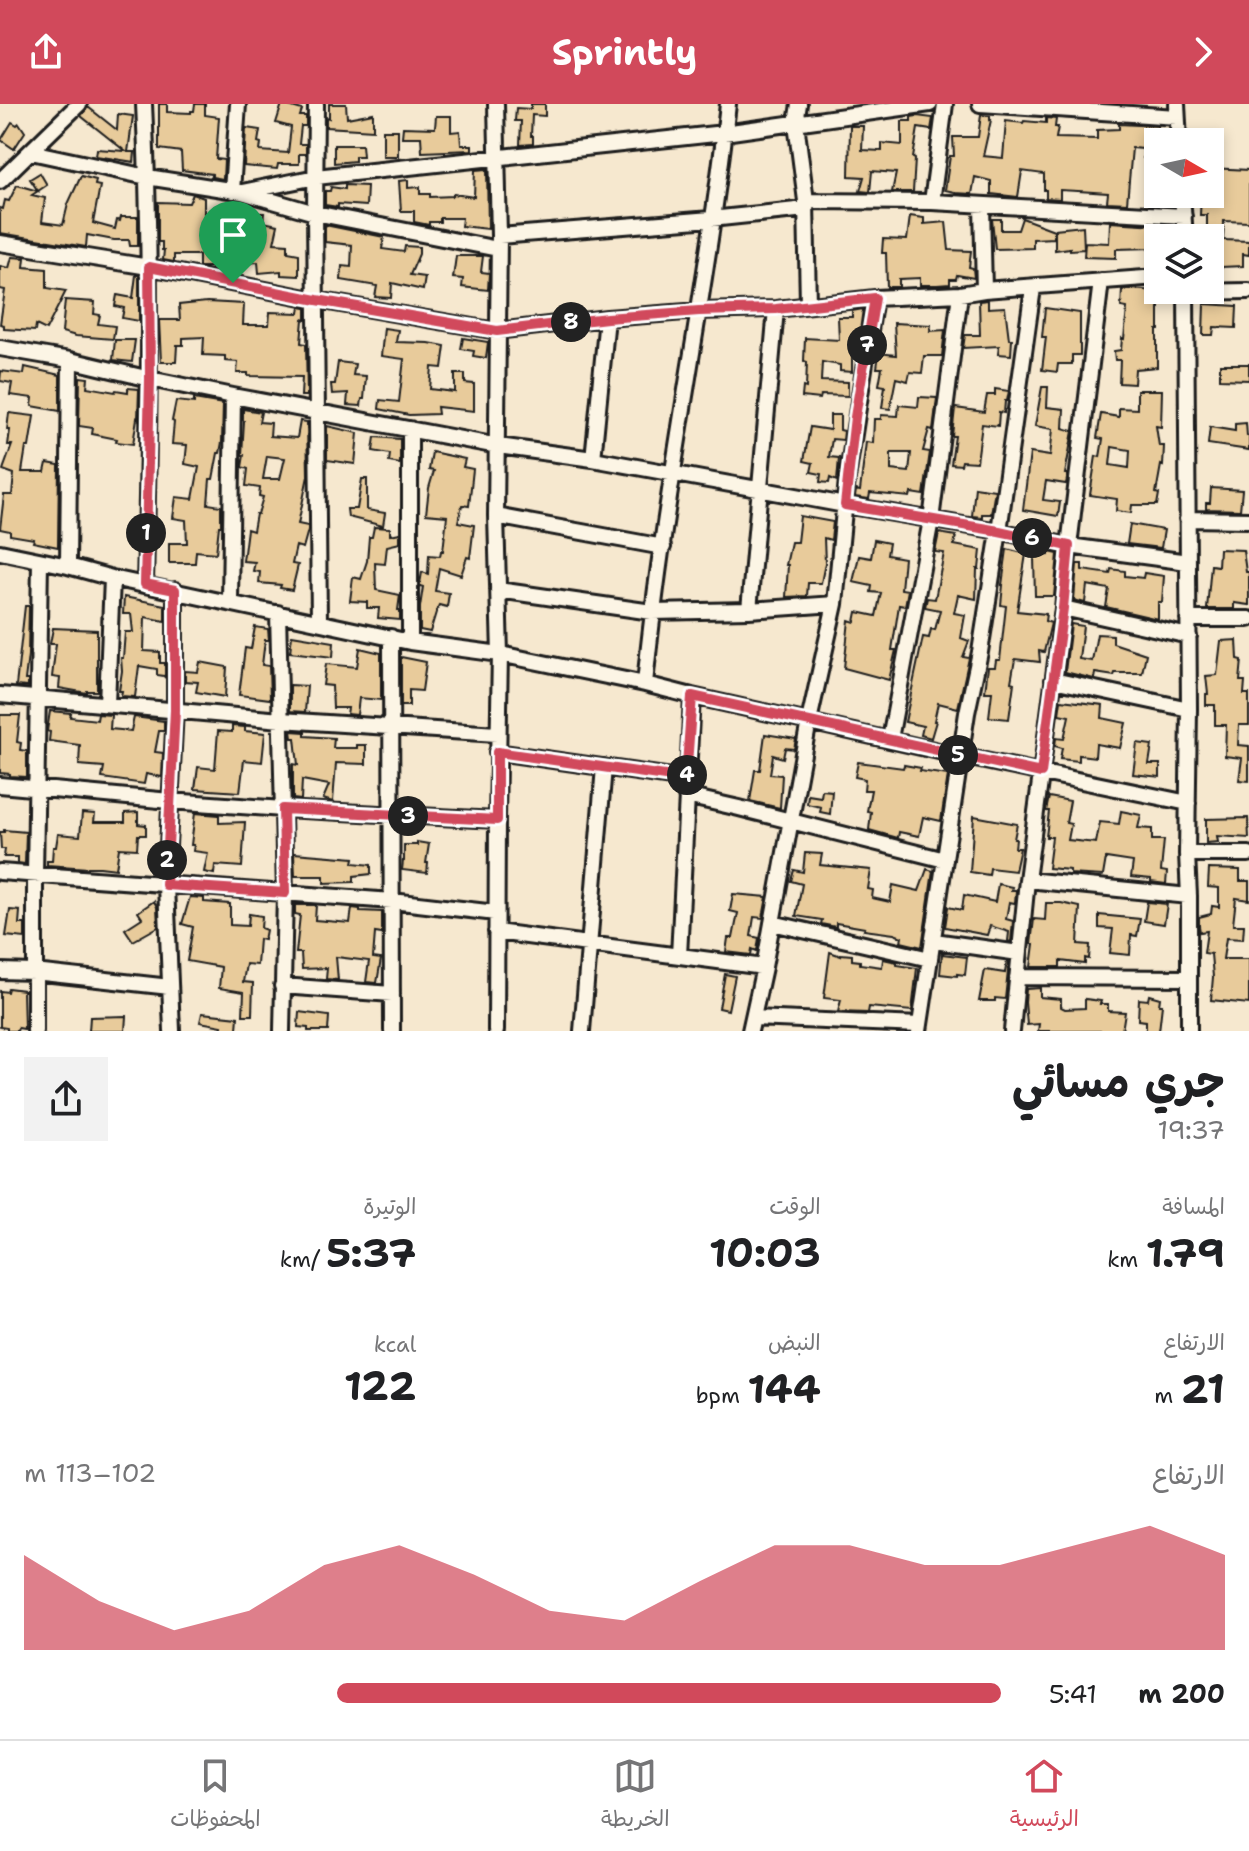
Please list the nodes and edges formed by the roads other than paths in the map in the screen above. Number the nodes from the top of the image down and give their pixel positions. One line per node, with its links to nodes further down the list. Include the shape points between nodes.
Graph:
1 (79, 104): 16 (street)
2 (144, 104): 19 (street)
3 (238, 104): 21 (street)
4 (316, 104): 20 (street)
5 (496, 104): 17 (street)
6 (728, 104): 15 (street)
7 (799, 104): 14 (street)
8 (930, 104): 12 (street)
9 (945, 104): 22 (street)
10 (980, 104): 11 (street)
11 (1032, 105): 13 (street)
12 (867, 108): 14 (street)
13 (1177, 110)
14 (796, 123): 15 (street); 23 (street)
15 (724, 133): 17 (street); 28 (street)
16 (31, 152): 18 (street); 19 (street)
17 (496, 158): 20 (street); 31 (street)
18 (3, 174)
19 (147, 177): 21 (street); 32 (street)
20 (316, 177): 21 (street); 26 (street)
21 (237, 192): 26 (street)
22 (932, 202): 23 (street); 24 (street)
23 (806, 205): 28 (street); 43 (street)
24 (982, 206): 27 (street); 36 (street)
25 (1183, 208): 27 (street)
26 (315, 213): 31 (street); 41 (street)
27 (1184, 216): 29 (street)
28 (711, 219): 31 (street); 45 (street)
29 (1184, 224)
30 (0, 243): 32 (street)
31 (499, 243): 47 (street)
32 (149, 267): 41 (street); 50 (street)
33 (1144, 278): 34 (street)
34 (1101, 281): 35 (street); 64 (street)
35 (1033, 288): 36 (street); 63 (street)
36 (984, 290): 39 (street)
37 (1224, 291): 38 (street)
38 (1249, 291)
39 (960, 294): 40 (street); 61 (street)
40 (875, 298): 43 (street); 58 (street)
41 (317, 300): 47 (street); 52 (street)
42 (1186, 304): 60 (street)
43 (808, 305): 44 (street)
44 (776, 309): 45 (street); 57 (street)
45 (699, 311): 46 (street); 56 (street)
46 (607, 318): 47 (street); 55 (street)
47 (497, 331): 54 (street)
48 (0, 348): 49 (street)
49 (70, 360): 50 (street); 69 (street)
50 (150, 379): 51 (street); 71 (street)
51 (233, 396): 52 (street); 74 (street)
52 (317, 411): 53 (street); 82 (street)
53 (410, 429): 54 (street); 85 (street)
54 (498, 446): 55 (street); 59 (street)
55 (593, 459): 56 (street)
56 (673, 473): 57 (street); 65 (street)
57 (760, 489): 58 (street); 77 (street)
58 (845, 505): 61 (street); 75 (street)
59 (496, 516): 65 (street); 73 (street)
60 (1187, 519): 62 (street); 68 (street)
61 (931, 520): 63 (street); 99 (street)
62 (1249, 520)
63 (999, 531): 64 (street); 101 (street)
64 (1069, 546): 68 (street); 76 (street)
65 (663, 547): 78 (street)
66 (0, 552): 67 (street)
67 (40, 561): 69 (street); 91 (street)
68 (1188, 562): 80 (street)
69 (68, 566): 70 (street)
70 (112, 578): 71 (street); 92 (street)
71 (145, 584): 72 (street)
72 (175, 590): 74 (street); 94 (street)
73 (498, 590): 78 (street); 86 (street)
74 (230, 602): 79 (street)
75 (835, 604): 77 (street); 96 (street)
76 (1063, 608): 83 (street); 87 (street)
77 (749, 610): 78 (street)
78 (652, 612): 88 (street)
79 (278, 613): 82 (street); 95 (street)
80 (1188, 619): 81 (street); 83 (street)
81 (1249, 619)
82 (319, 622): 84 (street)
83 (1189, 636): 93 (street)
84 (391, 637): 85 (street); 97 (street)
85 (410, 642): 86 (street)
86 (500, 654): 88 (street); 98 (street)
87 (1053, 680): 93 (street); 103 (street)
88 (645, 684): 90 (street)
89 (0, 695): 91 (street)
90 (692, 696): 96 (street); 104 (street)
91 (38, 698): 92 (street); 106 (street)
92 (107, 704): 94 (street)
93 (1189, 709): 109 (street)
94 (175, 710): 95 (street); 108 (street)
95 (281, 720): 97 (street); 110 (street)
96 (809, 721): 99 (street); 113 (street)
97 (391, 727): 98 (street); 111 (street)
98 (497, 734): 100 (street)
99 (890, 739): 101 (street)
100 (497, 752): 102 (street); 112 (street)
101 (961, 756): 103 (street); 116 (street)
102 (604, 767): 104 (street); 128 (street)
103 (1041, 773): 109 (street); 119 (street)
104 (686, 779): 107 (street)
105 (0, 785): 106 (street)
106 (37, 787): 108 (street); 118 (street)
107 (686, 796): 113 (street); 130 (street)
108 (170, 801): 110 (street); 120 (street)
109 (1188, 803): 114 (street)
110 (283, 809): 111 (street); 121 (street)
111 (392, 815): 112 (street); 123 (street)
112 (497, 820): 124 (street)
113 (791, 822): 116 (street); 125 (street)
114 (1187, 854): 115 (street); 122 (street)
115 (1249, 854)
116 (945, 860): 127 (street)
117 (0, 872): 118 (street)
118 (35, 875): 120 (street); 134 (street)
119 (1027, 880): 122 (street); 129 (street)
120 (166, 885): 121 (street); 138 (street)
121 (285, 893): 123 (street); 137 (street)
122 (1189, 896): 136 (street)
123 (392, 901): 124 (street); 139 (street)
124 (496, 913): 126 (street)
125 (772, 923): 131 (street); 132 (street)
126 (496, 932): 128 (street); 146 (street)
127 (934, 941): 129 (street); 131 (street)
128 (589, 944): 130 (street); 147 (street)
129 (1019, 953): 135 (street)
130 (679, 956): 132 (street)
131 (930, 959): 141 (street)
132 (764, 967): 140 (street)
133 (0, 971): 134 (street)
134 (34, 972): 138 (street); 142 (street)
135 (1017, 977): 136 (street); 148 (street)
136 (1189, 978): 149 (street)
137 (282, 986): 139 (street); 144 (street)
138 (170, 987): 143 (street)
139 (392, 994): 145 (street)
140 (752, 1024): 141 (street)
141 (919, 1028)
142 (35, 1031)
143 (172, 1031)
144 (282, 1031)
145 (392, 1031)
146 (496, 1031)
147 (582, 1031)
148 (1012, 1031)
149 (1189, 1031)

